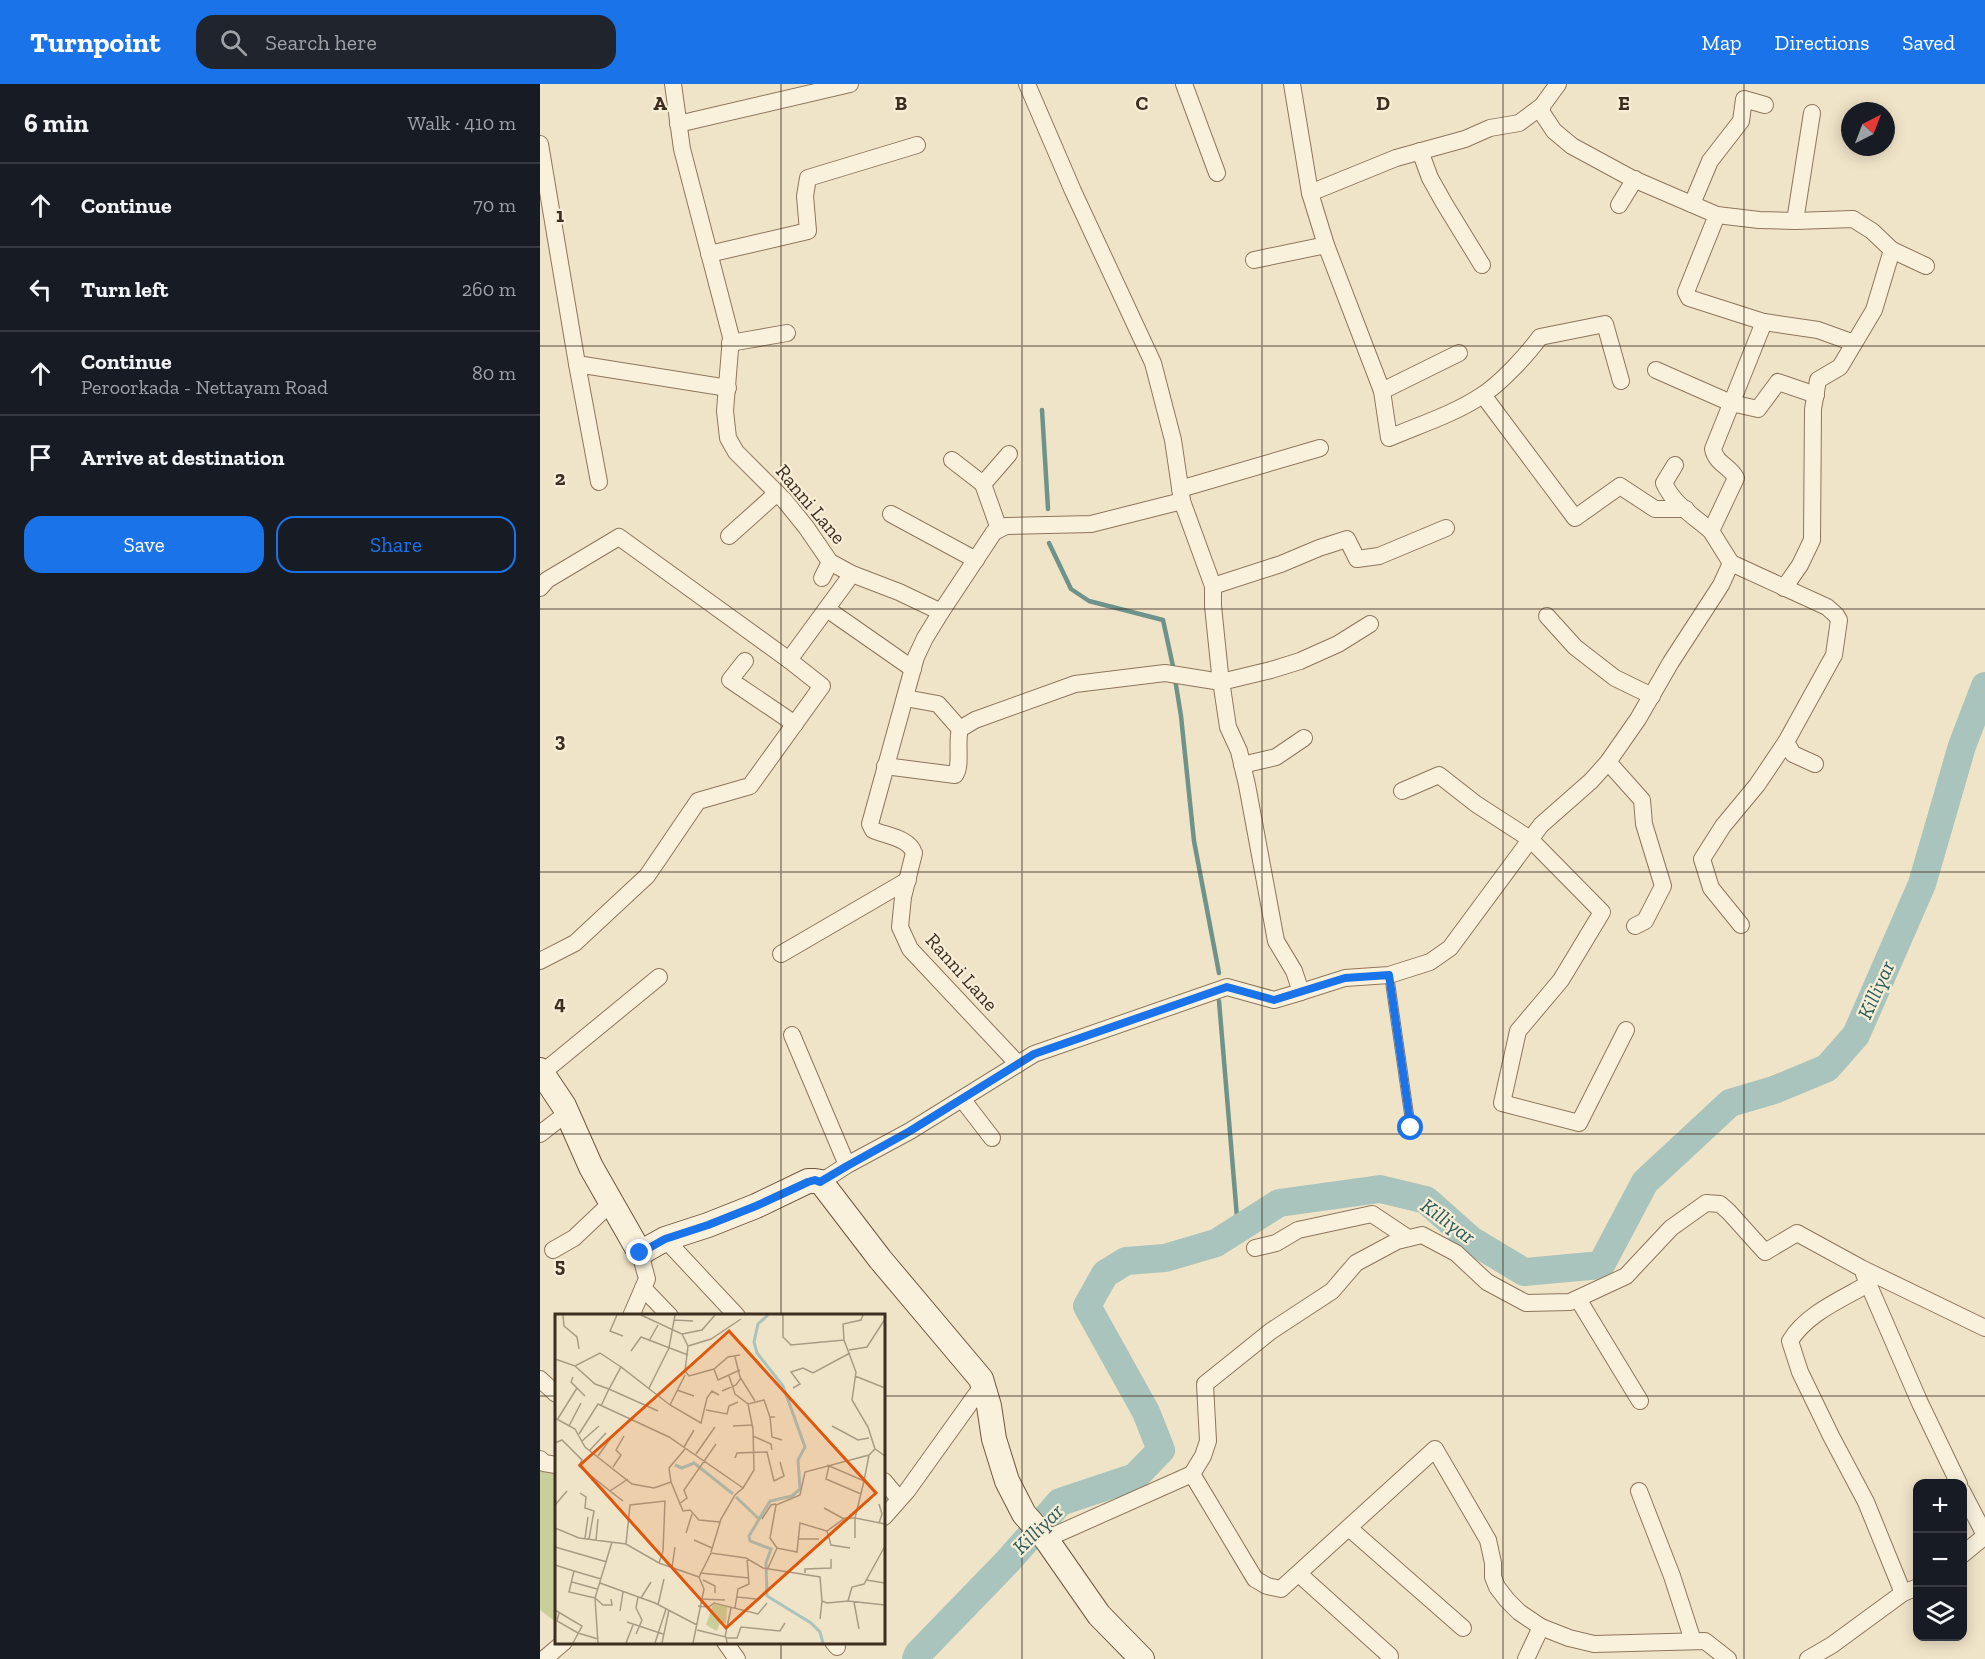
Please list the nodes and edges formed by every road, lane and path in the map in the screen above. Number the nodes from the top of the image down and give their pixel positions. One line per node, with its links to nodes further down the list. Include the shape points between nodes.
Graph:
1 (673, 84): 10 (street, Ranni Lane)
2 (850, 84): 10 (street)
3 (1027, 84): 47 (street, via 1153,363 1173,440)
4 (1184, 84): 14 (street)
5 (1292, 84): 16 (street)
6 (1558, 84): 8 (street)
7 (1765, 105): 17 (street, via 1744,99 1742,122 1710,161)
8 (1542, 106): 13 (street, via 1519,123 1490,128); 15 (street, via 1554,131 1572,146)
9 (1812, 113): 20 (street)
10 (678, 124): 23 (street, Ranni Lane)
11 (540, 144): 32 (street)
12 (917, 145): 23 (street, via 808,178 808,231)
13 (1420, 151): 16 (street); 25 (street, via 1430,178)
14 (1217, 173)
15 (1635, 179): 17 (street); 18 (street)
16 (1310, 193): 21 (street)
17 (1692, 204): 19 (street)
18 (1619, 205)
19 (1717, 214): 20 (street); 27 (street, via 1686,292 1689,298)
20 (1795, 221): 22 (street, via 1853,219)
21 (1326, 245): 24 (street); 36 (street)
22 (1892, 250): 26 (street); 30 (street, via 1874,310)
23 (709, 254): 29 (street, Ranni Lane)
24 (1254, 260)
25 (1482, 265)
26 (1926, 266)
27 (1764, 322): 30 (street, via 1818,330); 39 (street)
28 (787, 333): 29 (street)
29 (730, 343): 35 (street, Ranni Lane)
30 (1854, 343): 37 (street, via 1840,367 1818,380)
31 (1459, 353): 36 (street)
32 (577, 364): 35 (street); 44 (street)
33 (1656, 370): 39 (street)
34 (1621, 381): 38 (street, via 1605,324 1540,337)
35 (728, 388): 46 (street, Ranni Lane, via 728,438 736,452)
36 (1382, 392): 38 (street, via 1389,438)
37 (1816, 394): 39 (street, via 1778,382 1758,409); 61 (street, via 1812,540)
38 (1483, 395): 48 (street, via 1575,518 1620,486 1655,509)
39 (1731, 403): 52 (street, via 1713,449 1717,460 1736,478)
40 (1320, 448): 47 (street)
41 (1009, 454): 45 (street)
42 (952, 460): 45 (street)
43 (1675, 465): 48 (street, via 1664,483 1671,496)
44 (599, 482)
45 (983, 484): 51 (street)
46 (777, 494): 53 (street); 55 (street, Ranni Lane)
47 (1181, 495): 51 (street, via 1091,524); 59 (street)
48 (1686, 509): 52 (street)
49 (891, 514): 54 (street)
50 (1446, 528): 59 (street, via 1379,556 1357,559 1347,539)
51 (999, 529): 54 (street)
52 (1711, 531): 56 (street)
53 (729, 536)
54 (976, 560): 63 (street)
55 (830, 562): 57 (street, Ranni Lane); 58 (street)
56 (1731, 563): 61 (street); 70 (street)
57 (852, 574): 62 (street); 63 (street, Ranni Lane)
58 (822, 578)
59 (1213, 586): 69 (street)
60 (540, 588): 66 (street, via 619,537)
61 (1785, 588): 75 (street, via 1827,608 1839,623 1834,655)
62 (827, 609): 66 (street); 68 (street)
63 (942, 612): 68 (street, Ranni Lane, via 925,638)
64 (1546, 616): 70 (street, via 1575,647 1615,678)
65 (1370, 624): 69 (street, via 1300,661)
66 (789, 660): 72 (street, via 822,687)
67 (745, 661): 72 (street, via 730,680)
68 (913, 669): 71 (street, Ranni Lane)
69 (1221, 682): 73 (street, via 1165,674 1075,684); 78 (street, via 1228,727)
70 (1652, 696): 76 (street)
71 (905, 698): 73 (street, via 938,704); 79 (street, Ranni Lane)
72 (795, 724): 86 (street, via 750,786 698,801 647,876 575,943)
73 (960, 729): 79 (street, via 955,775)
74 (1304, 738): 78 (street, via 1276,757)
75 (1786, 742): 77 (street, via 1793,754); 83 (street, via 1702,860 1711,888)
76 (1608, 762): 81 (street); 84 (street, via 1642,800 1644,824 1663,886 1645,921)
77 (1815, 764)
78 (1242, 765): 89 (street, via 1276,941 1294,970)
79 (885, 766): 82 (street, Ranni Lane, via 870,824 873,830 911,845 915,853)
80 (1402, 791): 81 (street, via 1439,775)
81 (1530, 839): 87 (street, via 1450,948 1430,962); 90 (street, via 1602,912 1561,980 1518,1031 1502,1103 1579,1123)
82 (908, 880): 85 (street); 92 (street, Ranni Lane, via 900,927 910,949)
83 (1741, 925)
84 (1635, 926)
85 (781, 954)
86 (540, 961)
87 (1389, 975): 89 (street, via 1345,978); 96 (lane)
88 (659, 977): 93 (street)
89 (1301, 992): 92 (street, via 1274,1000 1227,987 1034,1054)
90 (1626, 1030)
91 (792, 1035): 99 (street)
92 (1018, 1064): 94 (street)
93 (542, 1077): 95 (street)
94 (962, 1099): 98 (street); 99 (street)
95 (567, 1113): 97 (street); 101 (street)
96 (1411, 1128)
97 (540, 1134)
98 (992, 1138)
99 (847, 1166): 100 (street)
100 (820, 1182): 103 (street, via 808,1182 756,1206); 117 (street)
101 (611, 1203): 105 (street, via 574,1238); 106 (street)
102 (1408, 1238): 104 (street, via 1372,1214 1298,1230 1276,1243); 110 (street, via 1422,1235 1456,1253 1487,1282 1526,1303); 122 (street, via 1356,1263 1332,1292 1271,1330 1205,1384 1208,1441)
103 (665, 1239): 106 (street); 113 (street)
104 (1256, 1248)
105 (553, 1250)
106 (640, 1253): 109 (street, via 647,1279)
107 (1861, 1268): 108 (street); 110 (street, via 1797,1233 1765,1252 1725,1208 1706,1203 1671,1228 1626,1276); 114 (street)
108 (1868, 1284): 123 (street); 134 (street, via 1819,1314 1796,1331 1790,1341 1800,1372)
109 (643, 1288): 111 (street); 112 (street)
110 (1578, 1299): 119 (street)
111 (632, 1314)
112 (668, 1314)
113 (735, 1314)
114 (1985, 1328)
115 (555, 1372): 116 (street)
116 (540, 1379): 118 (street)
117 (983, 1385): 126 (street); 131 (street, via 1007,1481 1024,1514)
118 (555, 1393)
119 (1640, 1401)
120 (540, 1459): 121 (street)
121 (555, 1465)
122 (1192, 1474): 131 (street); 133 (street, via 1255,1579 1281,1589)
123 (1957, 1479)
124 (885, 1482): 126 (street)
125 (1639, 1491): 137 (street)
126 (899, 1499): 128 (street)
127 (1967, 1501): 130 (street)
128 (885, 1516)
129 (1349, 1528): 133 (street); 135 (street, via 1436,1449 1488,1540 1497,1587 1513,1606); 136 (street)
130 (1985, 1535): 132 (street)
131 (1046, 1539): 143 (street, via 1099,1615)
132 (1967, 1550)
133 (1299, 1574): 140 (street)
134 (1910, 1590): 146 (street)
135 (1541, 1626): 137 (street, via 1594,1644); 144 (street)
136 (1463, 1628)
137 (1693, 1641): 145 (street, via 1705,1641)
138 (562, 1644): 141 (street)
139 (726, 1644): 142 (street)
140 (1390, 1656)
141 (544, 1659)
142 (737, 1659)
143 (1142, 1659)
144 (1526, 1659)
145 (1728, 1659)
146 (1808, 1659)

